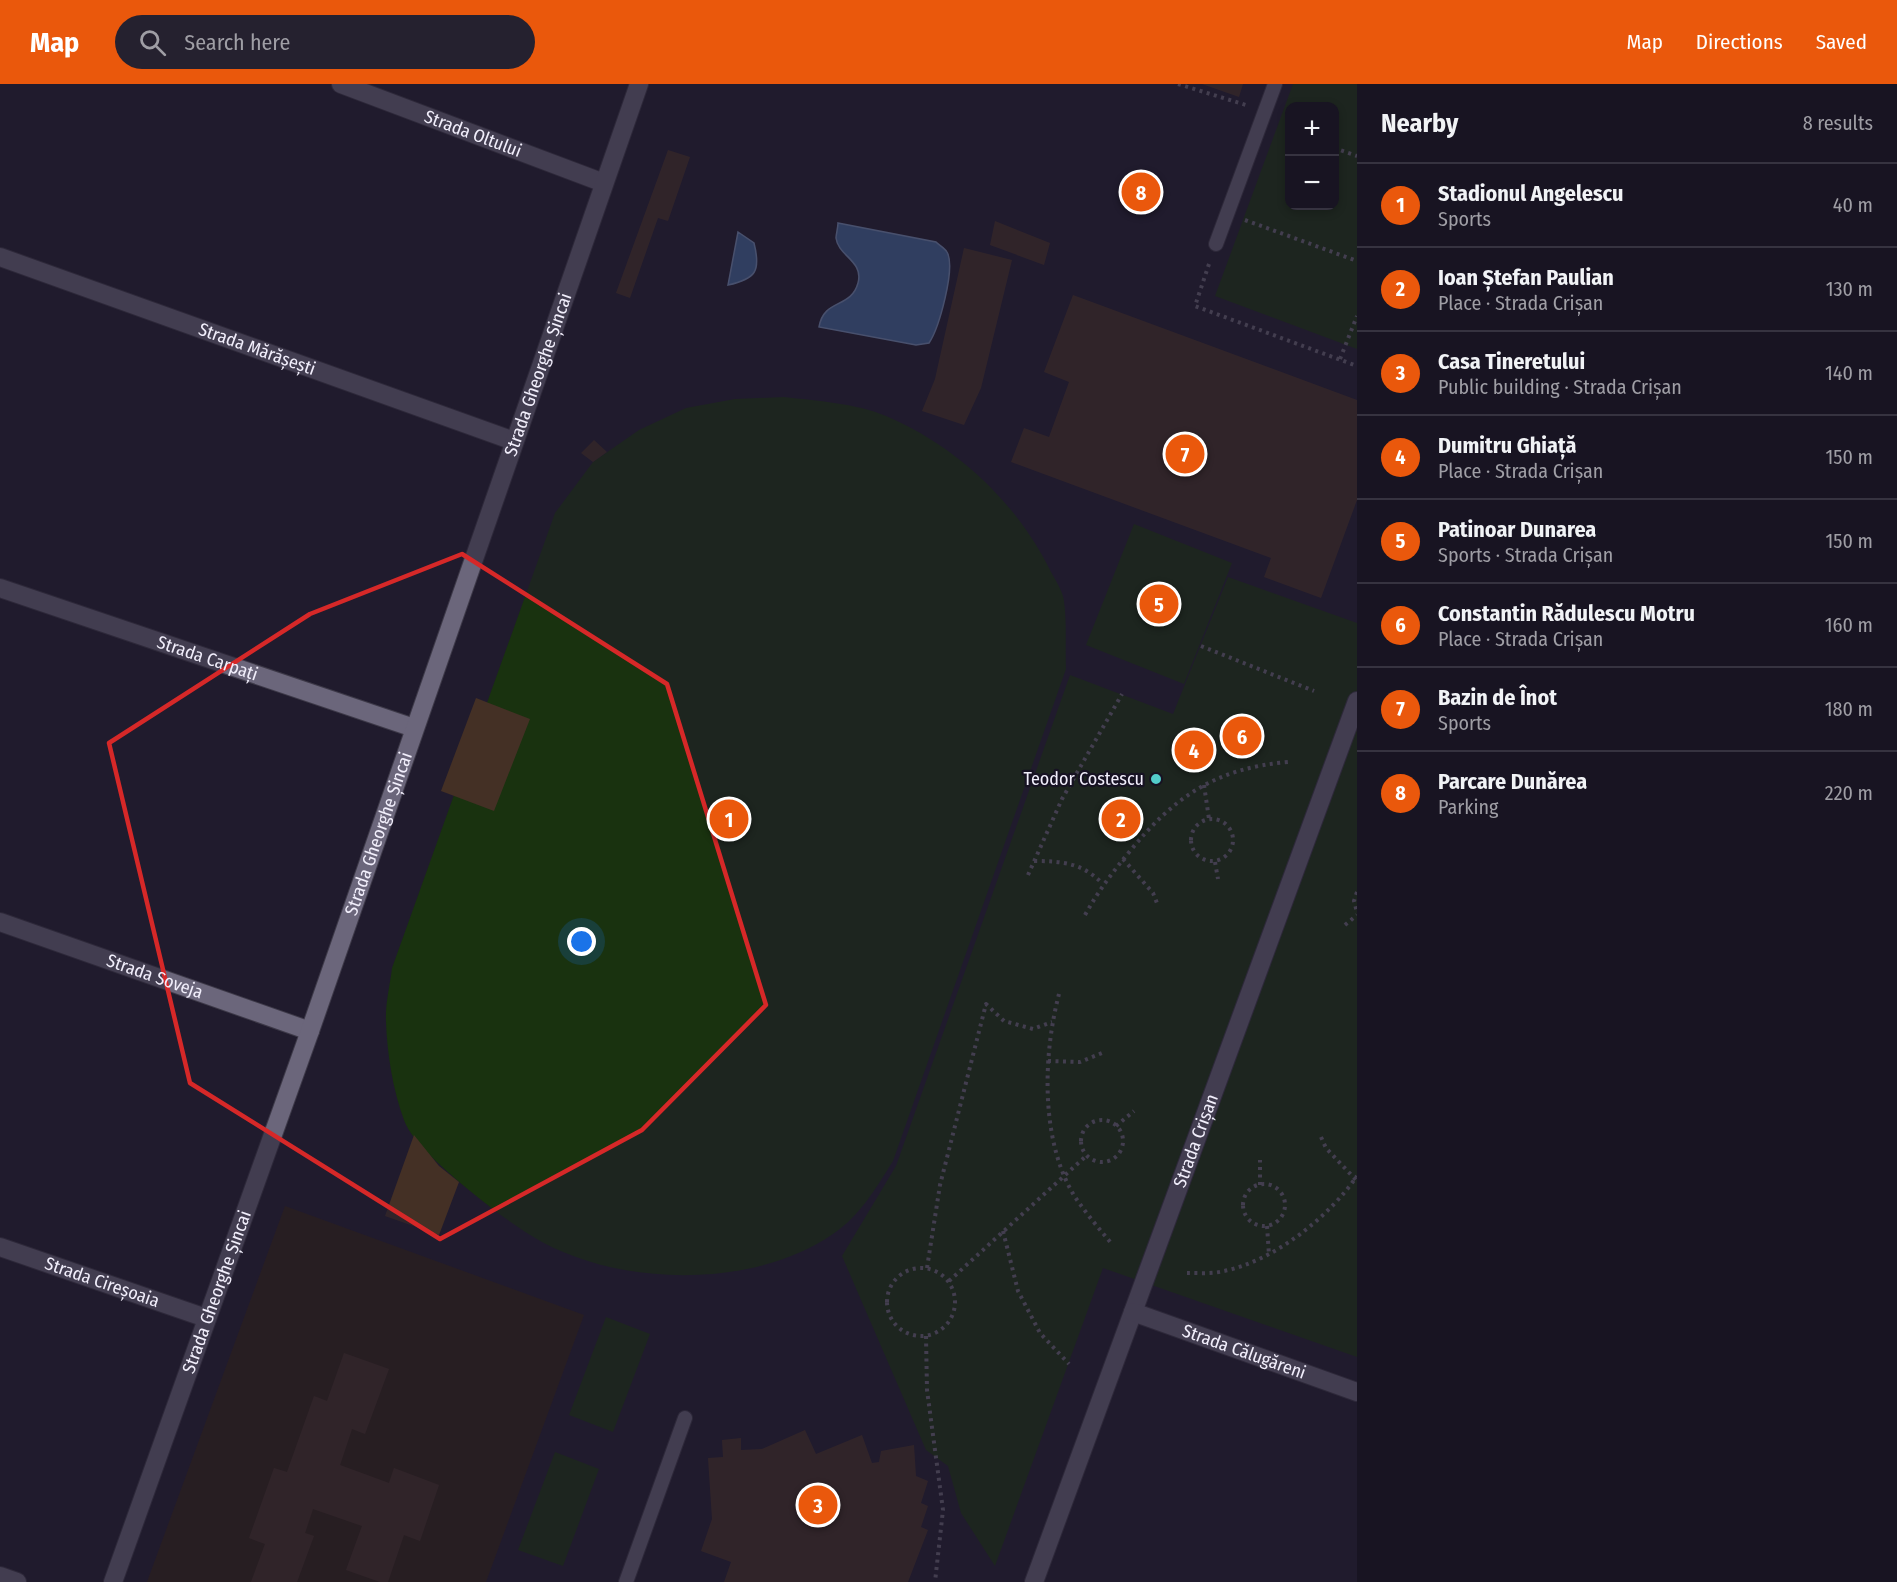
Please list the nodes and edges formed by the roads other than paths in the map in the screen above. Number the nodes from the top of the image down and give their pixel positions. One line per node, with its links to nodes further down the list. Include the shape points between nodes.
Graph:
1 (341, 84): 4 (street, Strada Oltului)
2 (639, 84): 4 (street, Strada Gheorghe Șincai)
3 (1275, 84): 5 (lane)
4 (604, 183): 7 (street, Strada Gheorghe Șincai)
5 (1216, 244)
6 (0, 257): 7 (street, Strada Mărășești)
7 (514, 441): 10 (street, Strada Gheorghe Șincai)
8 (0, 588): 10 (street, Strada Carpați)
9 (1357, 701): 14 (street, Strada Crișan)
10 (414, 728): 12 (street, Strada Gheorghe Șincai)
11 (0, 922): 12 (street, Strada Soveja)
12 (310, 1031): 15 (street, Strada Gheorghe Șincai)
13 (0, 1246): 15 (street, Strada Cireșoaia)
14 (1133, 1312): 16 (street, Strada Călugăreni); 22 (street, Strada Crișan)
15 (206, 1318): 20 (street, Strada Gheorghe Șincai)
16 (1357, 1392)
17 (685, 1418): 21 (lane)
18 (0, 1576): 19 (street)
19 (17, 1582)
20 (113, 1582)
21 (626, 1582)
22 (1034, 1582)

